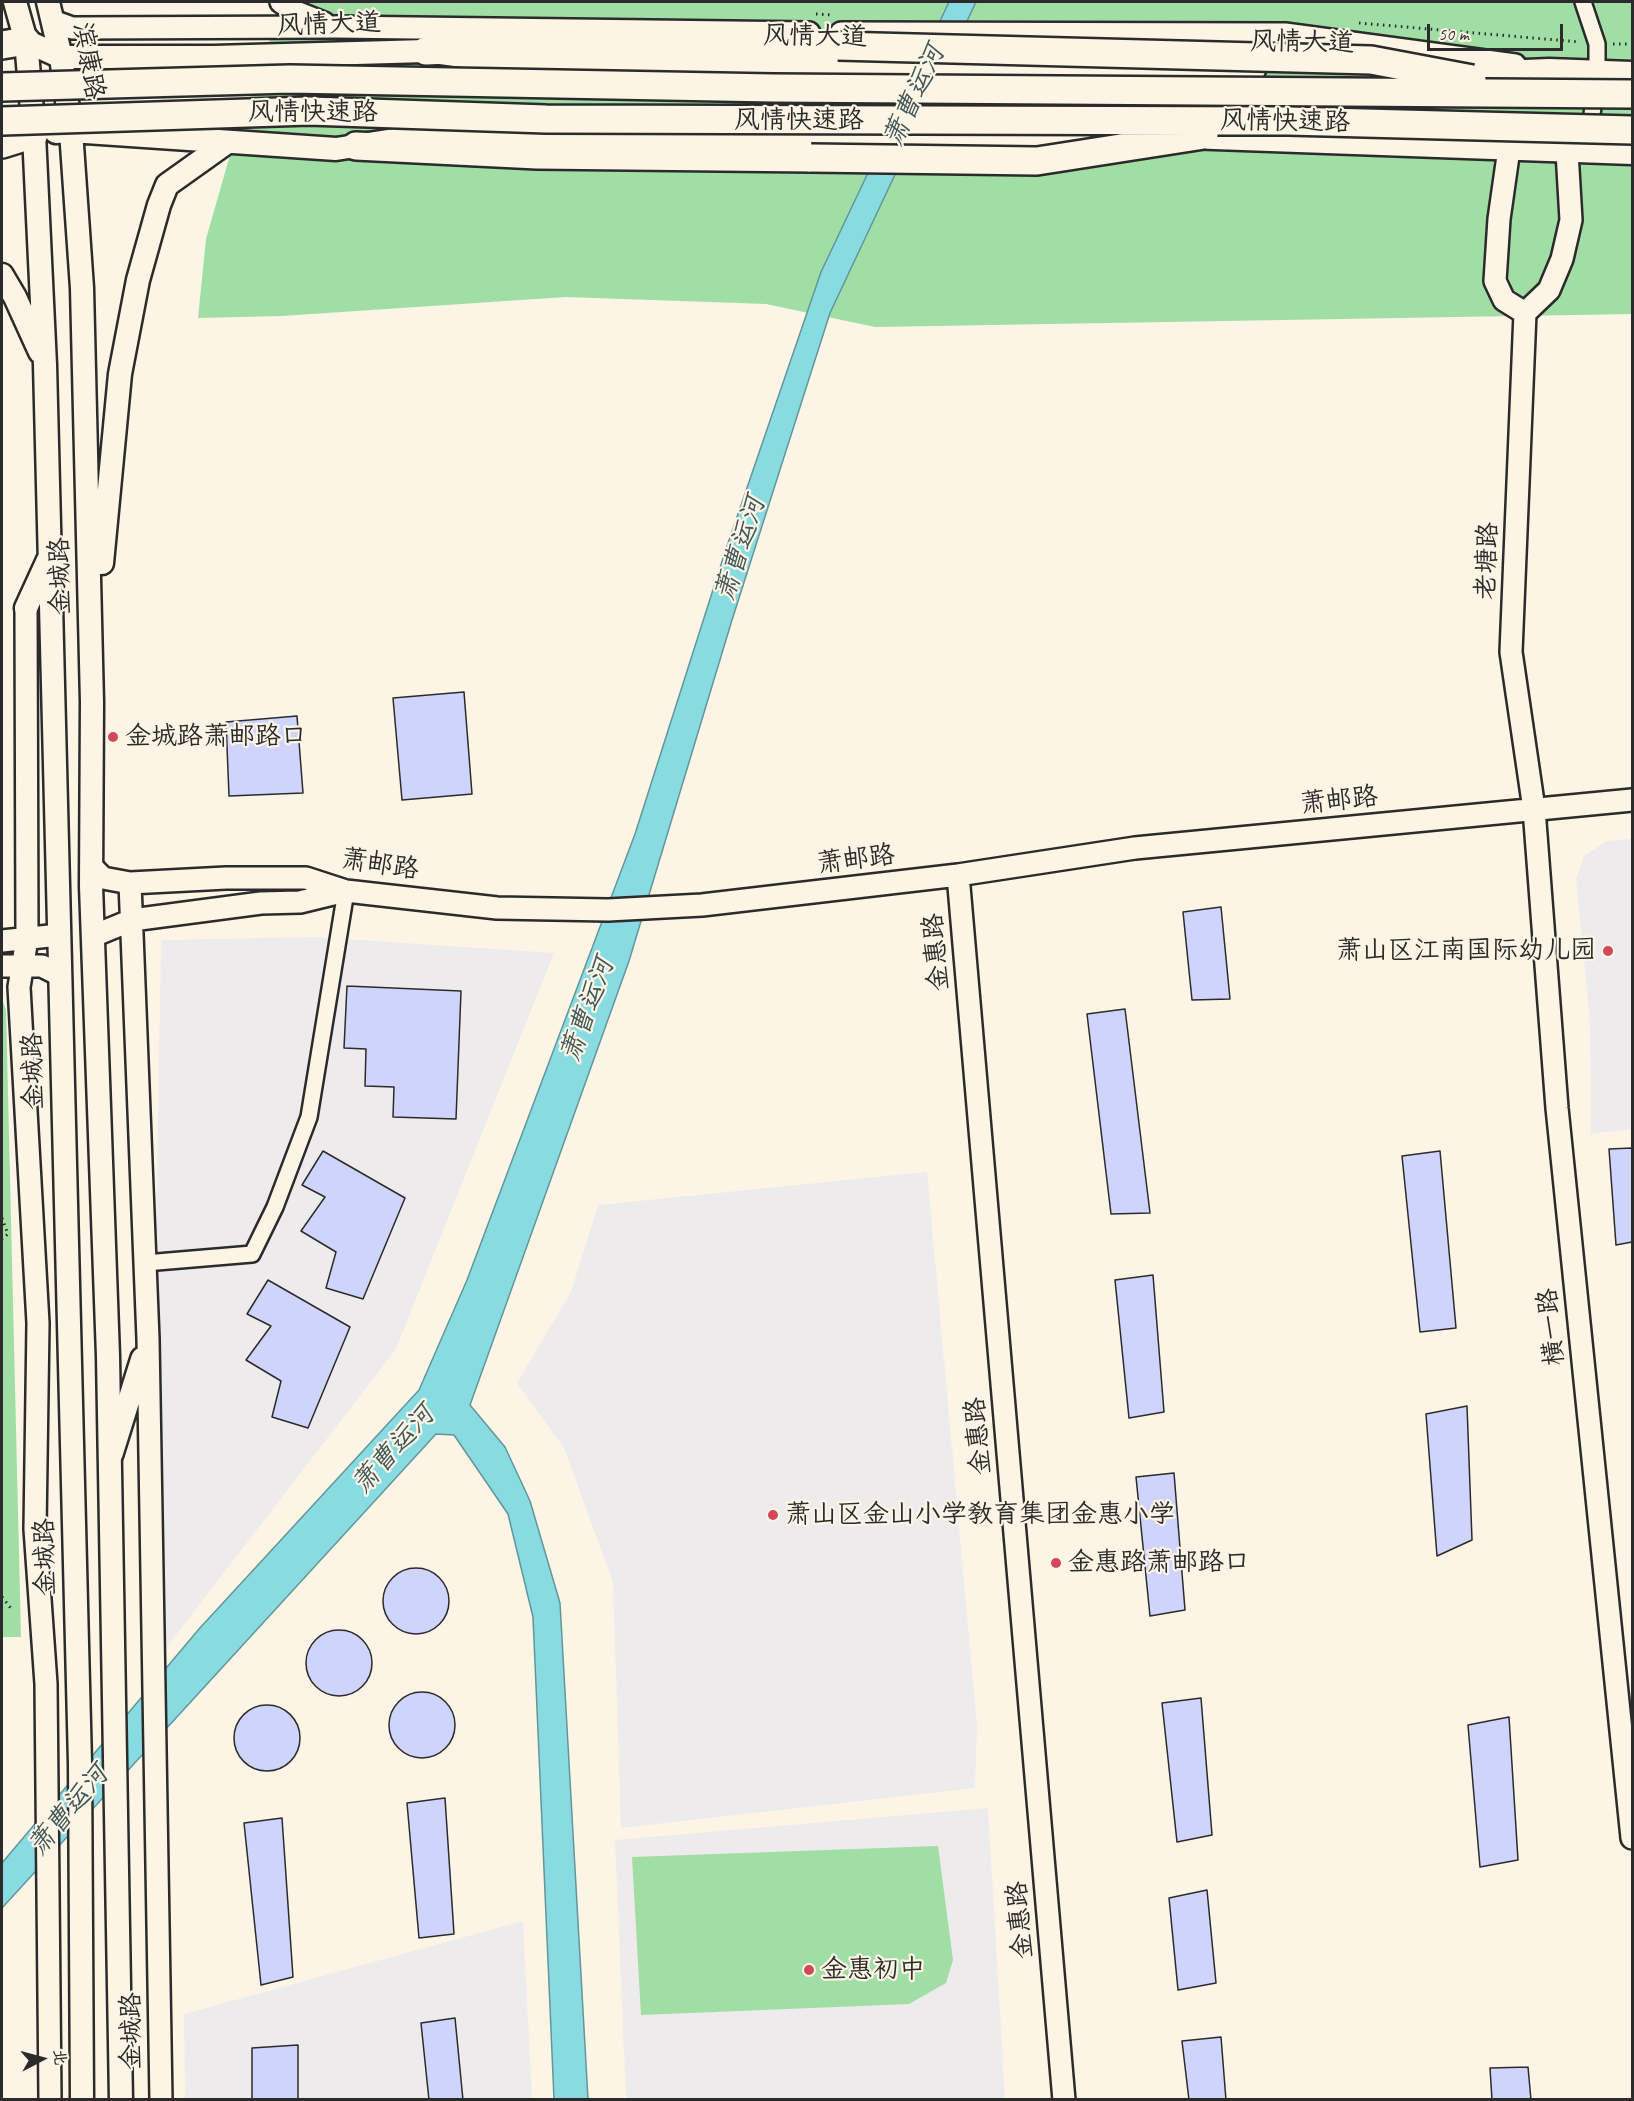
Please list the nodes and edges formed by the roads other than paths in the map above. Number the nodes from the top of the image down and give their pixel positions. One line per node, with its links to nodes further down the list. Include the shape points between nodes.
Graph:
1 (15, 2): 6 (main road)
2 (281, 2): 5 (main road)
3 (1583, 2): 10 (street, via 1597,44)
4 (50, 11): 5 (main road, via 72,28); 8 (main road, 滨康路)
5 (336, 27): 13 (main road, via 1285,34)
6 (10, 43): 8 (main road, 风情大道); 9 (main road, 金城路)
7 (426, 51): 8 (main road, 风情大道); 13 (main road, 风情大道, via 552,68 742,65 1334,70); 13 (highway, bridge, via 550,45 838,46 1371,60)
8 (61, 57): 9 (main road); 19 (main road, 滨康路)
9 (29, 73): 12 (main road); 21 (main road, 金城路)
10 (1597, 73): 11 (main road, 风情大道); 13 (main road, 风情大道); 27 (street, via 1590,123)
11 (1632, 73)
12 (2, 76)
13 (1543, 81): 14 (highway, 风情快速路, bridge, via 773,88 290,78); 15 (highway, 风情快速路, bridge)
14 (2, 87)
15 (1632, 94)
16 (2, 120): 17 (highway, 风情快速路, bridge, via 309,111 570,120)
17 (1288, 121): 20 (highway, 风情快速路, bridge); 25 (highway, bridge, via 1036,161)
18 (2, 128): 21 (main road)
19 (71, 130): 21 (main road); 22 (main road); 34 (main road, 金城路, via 82,300)
20 (1632, 130)
21 (34, 134): 23 (highway); 31 (main road, 金城路)
22 (226, 143): 24 (main road, via 336,150); 34 (main road, via 167,185 138,280 120,374 112,445)
23 (2, 144)
24 (356, 146): 25 (highway, via 537,155)
25 (818, 148): 26 (main road, via 938,137 1032,141 1155,137)
26 (1509, 149): 27 (main road); 30 (main road, via 1495,281 1504,300)
27 (1567, 152): 28 (main road); 30 (main road, via 1571,220 1562,259 1549,290)
28 (1632, 153)
29 (2, 275): 31 (main road)
30 (1525, 313): 36 (main road, 老塘路, via 1511,652)
31 (45, 365): 32 (main road, 金城路)
32 (50, 556): 33 (main road); 42 (main road, 金城路)
33 (26, 608): 44 (main road, 金城路)
34 (92, 702): 37 (main road, 金城路)
35 (1632, 800): 36 (main road, 萧邮路)
36 (1534, 809): 38 (main road, 萧邮路, via 1135,848); 52 (main road, 横一路, via 1557,1108)
37 (91, 866): 39 (main road, 萧邮路, via 104,878); 43 (main road, 金城路)
38 (958, 876): 40 (main road, 萧邮路, via 678,907 608,910 496,908); 57 (main road, 金惠路)
39 (130, 883): 40 (main road, 萧邮路, via 306,878); 41 (main road, 金城路)
40 (346, 891): 41 (main road, via 300,902 261,903); 49 (street, via 309,1117 252,1254)
41 (132, 920): 43 (main road); 49 (main road, 金城路)
42 (59, 935): 44 (main road); 48 (main road, 金城路)
43 (93, 936): 51 (main road, 金城路)
44 (27, 939): 45 (main road); 46 (main road, 金城路)
45 (2, 941)
46 (23, 964): 47 (main road); 48 (main road, via 42,966); 53 (main road, 金城路, via 19,987 38,1323 35,1529 46,1684)
47 (2, 966)
48 (60, 975): 54 (main road, 金城路, via 80,1763)
49 (145, 1263): 50 (main road, 金城路)
50 (148, 1339): 51 (main road); 56 (main road, 金城路)
51 (110, 1464): 55 (main road, 金城路)
52 (1632, 1838)
53 (50, 2100)
54 (82, 2100)
55 (121, 2100)
56 (161, 2100)
57 (1064, 2100)

